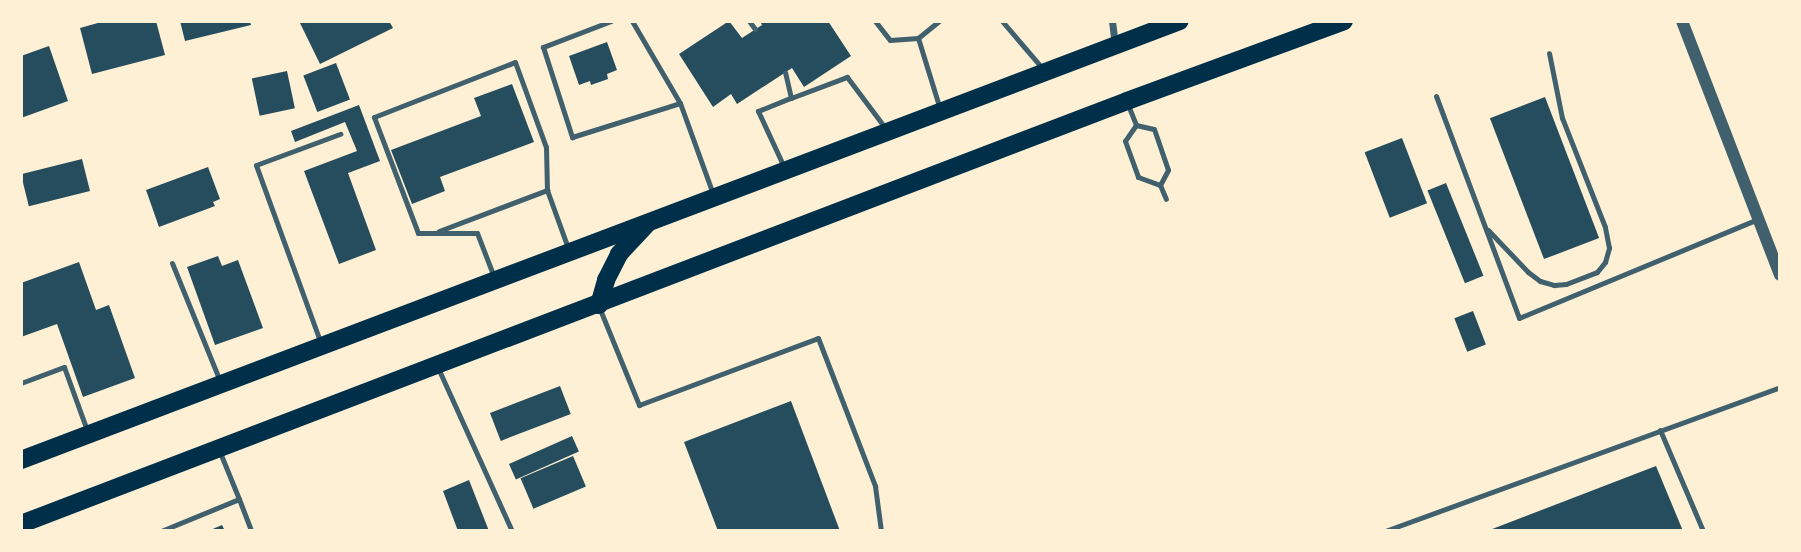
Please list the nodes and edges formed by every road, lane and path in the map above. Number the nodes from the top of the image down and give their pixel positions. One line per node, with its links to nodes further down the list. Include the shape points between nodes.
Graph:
1 (611, 21): 20 (lane, via 543,47 572,137)
2 (632, 21): 20 (lane)
3 (749, 21): 11 (lane)
4 (875, 21): 12 (lane, via 890,40)
5 (939, 21): 12 (lane)
6 (1002, 21): 15 (lane)
7 (1112, 21): 13 (street)
8 (1180, 21): 13 (main road)
9 (1344, 21): 19 (main road)
10 (1682, 21): 30 (street)
11 (755, 29)
12 (918, 38): 21 (lane)
13 (1115, 45): 15 (main road)
14 (1549, 53): 32 (lane, via 1562,118 1605,227 1609,247 1605,262 1597,272 1566,285 1540,281)
15 (1045, 72): 21 (main road)
16 (785, 73): 18 (lane)
17 (1436, 96): 32 (lane)
18 (791, 98): 23 (lane, via 847,77); 25 (lane, via 758,111)
19 (1127, 101): 22 (lane); 38 (main road)
20 (680, 103): 28 (lane)
21 (941, 111): 23 (main road)
22 (1136, 125): 26 (lane, via 1154,129 1168,170); 26 (lane, via 1125,141 1134,165 1139,177)
23 (887, 132): 25 (main road)
24 (340, 134): 39 (lane, via 256,165)
25 (785, 170): 28 (main road)
26 (1160, 185): 29 (lane)
27 (547, 190): 33 (lane); 33 (lane, via 546,147 515,62 374,117 418,233); 34 (lane)
28 (714, 197): 31 (main road)
29 (1166, 199)
30 (1758, 219): 32 (lane, via 1519,318); 36 (street)
31 (650, 222): 34 (main road); 38 (main road, via 619,254)
32 (1485, 228)
33 (433, 233): 37 (lane, via 477,233)
34 (569, 252): 37 (main road)
35 (172, 263): 42 (lane)
36 (1780, 275)
37 (495, 280): 39 (main road)
38 (598, 305): 40 (main road); 53 (lane, via 639,405 818,338 875,486)
39 (322, 345): 42 (main road)
40 (437, 366): 46 (main road); 52 (lane)
41 (21, 383): 45 (lane, via 64,367)
42 (221, 384): 45 (main road)
43 (1780, 387): 44 (lane)
44 (1660, 430): 54 (lane); 55 (lane)
45 (88, 434): 47 (main road)
46 (218, 449): 48 (lane); 49 (main road)
47 (21, 460)
48 (239, 499): 50 (lane); 51 (lane)
49 (33, 524)
50 (161, 531)
51 (251, 531)
52 (512, 531)
53 (881, 531)
54 (1385, 531)
55 (1703, 531)

